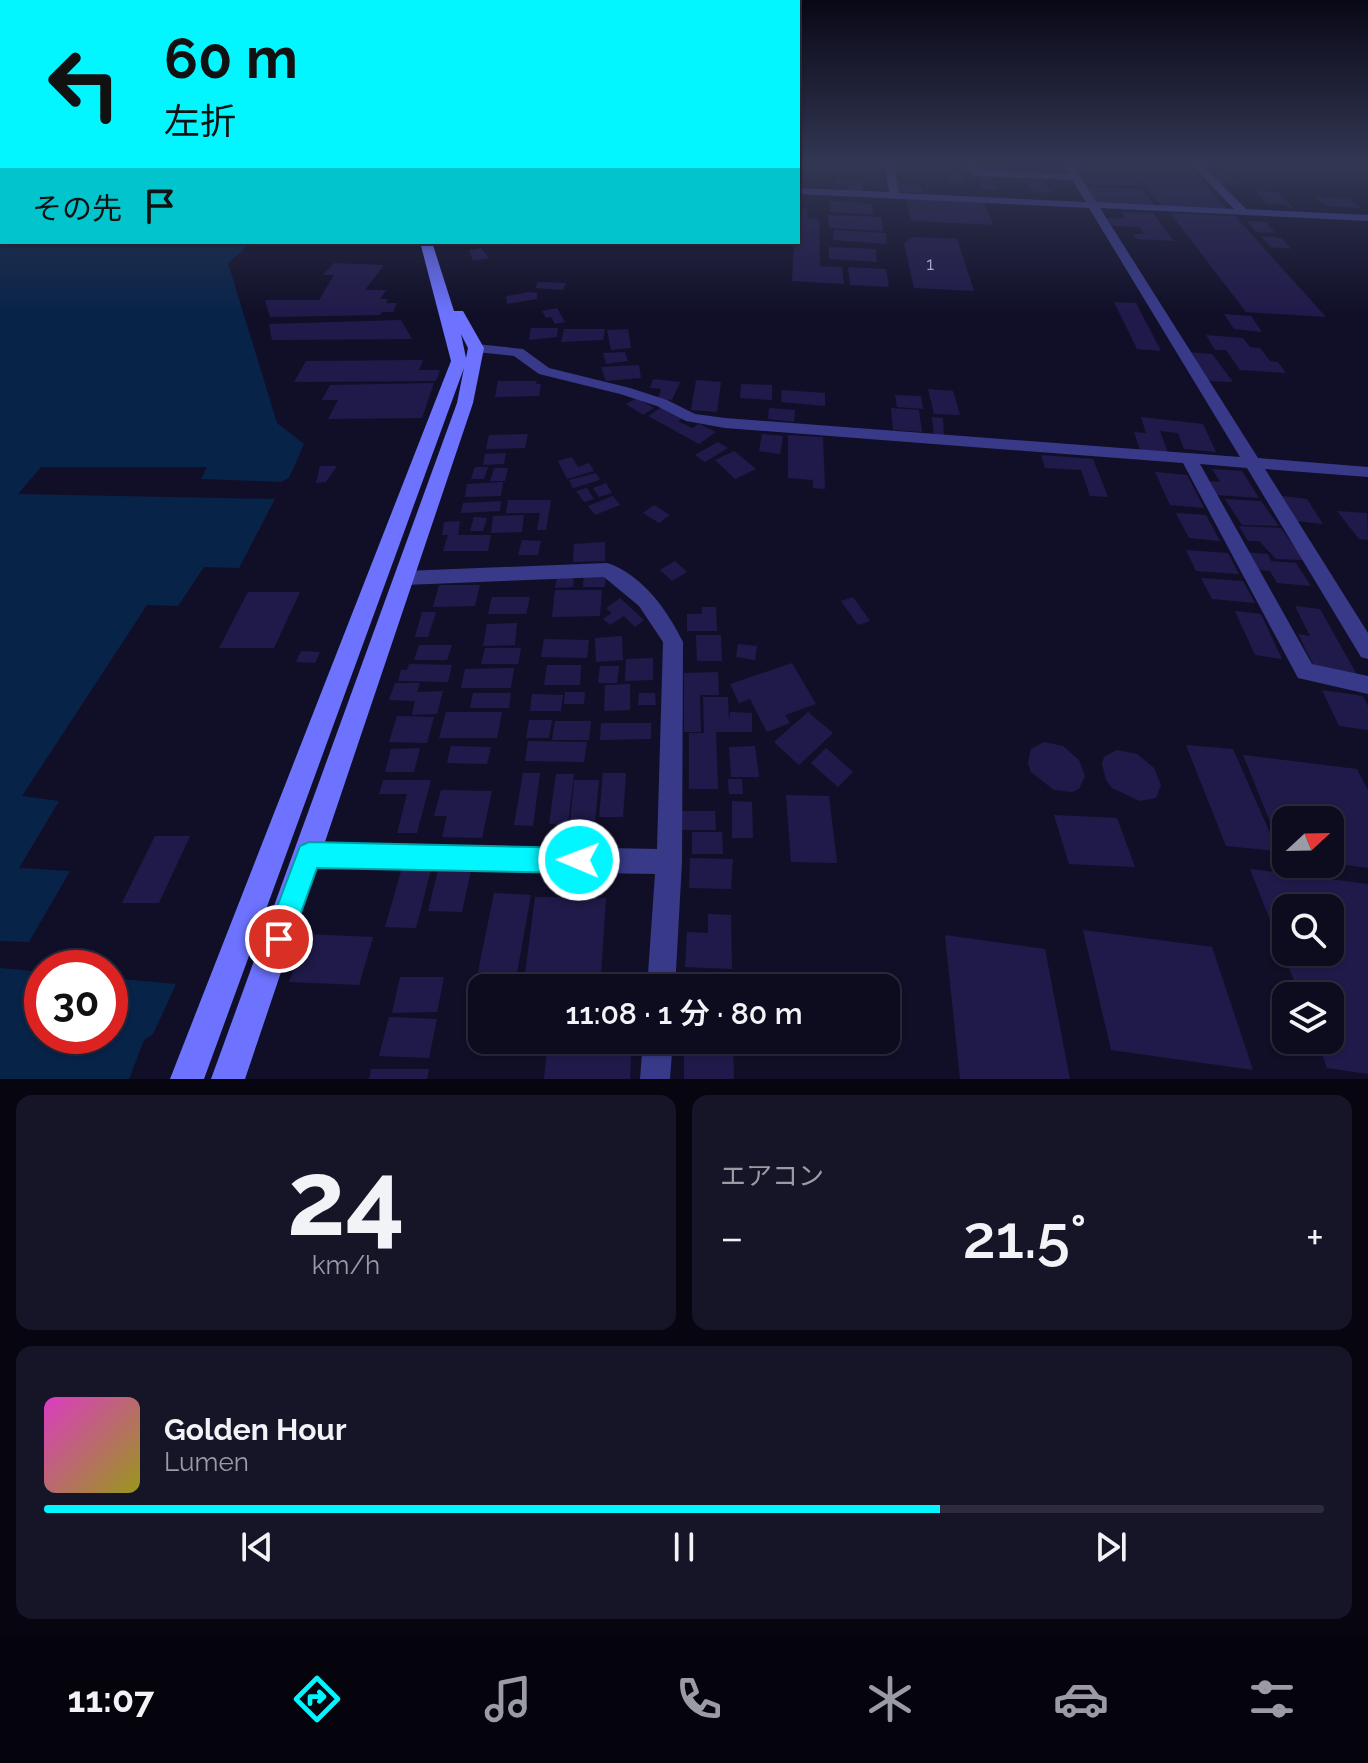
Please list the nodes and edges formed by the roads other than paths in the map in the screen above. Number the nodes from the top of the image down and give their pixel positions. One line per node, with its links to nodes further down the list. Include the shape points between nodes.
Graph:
1 (1098, 213): 8 (street)
2 (1271, 213): 3 (street)
3 (1368, 218)
4 (426, 244): 17 (street, via 459,361)
5 (434, 244): 6 (street)
6 (476, 348): 7 (street, via 518,352 544,371 625,391 691,418); 10 (street, via 465,403)
7 (1189, 459): 8 (street); 12 (street, via 1305,672)
8 (1252, 463): 9 (street); 11 (street)
9 (1368, 472)
10 (405, 578): 13 (street); 14 (street, via 607,570 664,619 673,642)
11 (1368, 651)
12 (1368, 685)
13 (309, 855): 14 (street); 18 (street)
14 (669, 862): 15 (street)
15 (662, 974)
16 (657, 1054): 19 (street)
17 (187, 1079)
18 (228, 1079)
19 (655, 1079)

